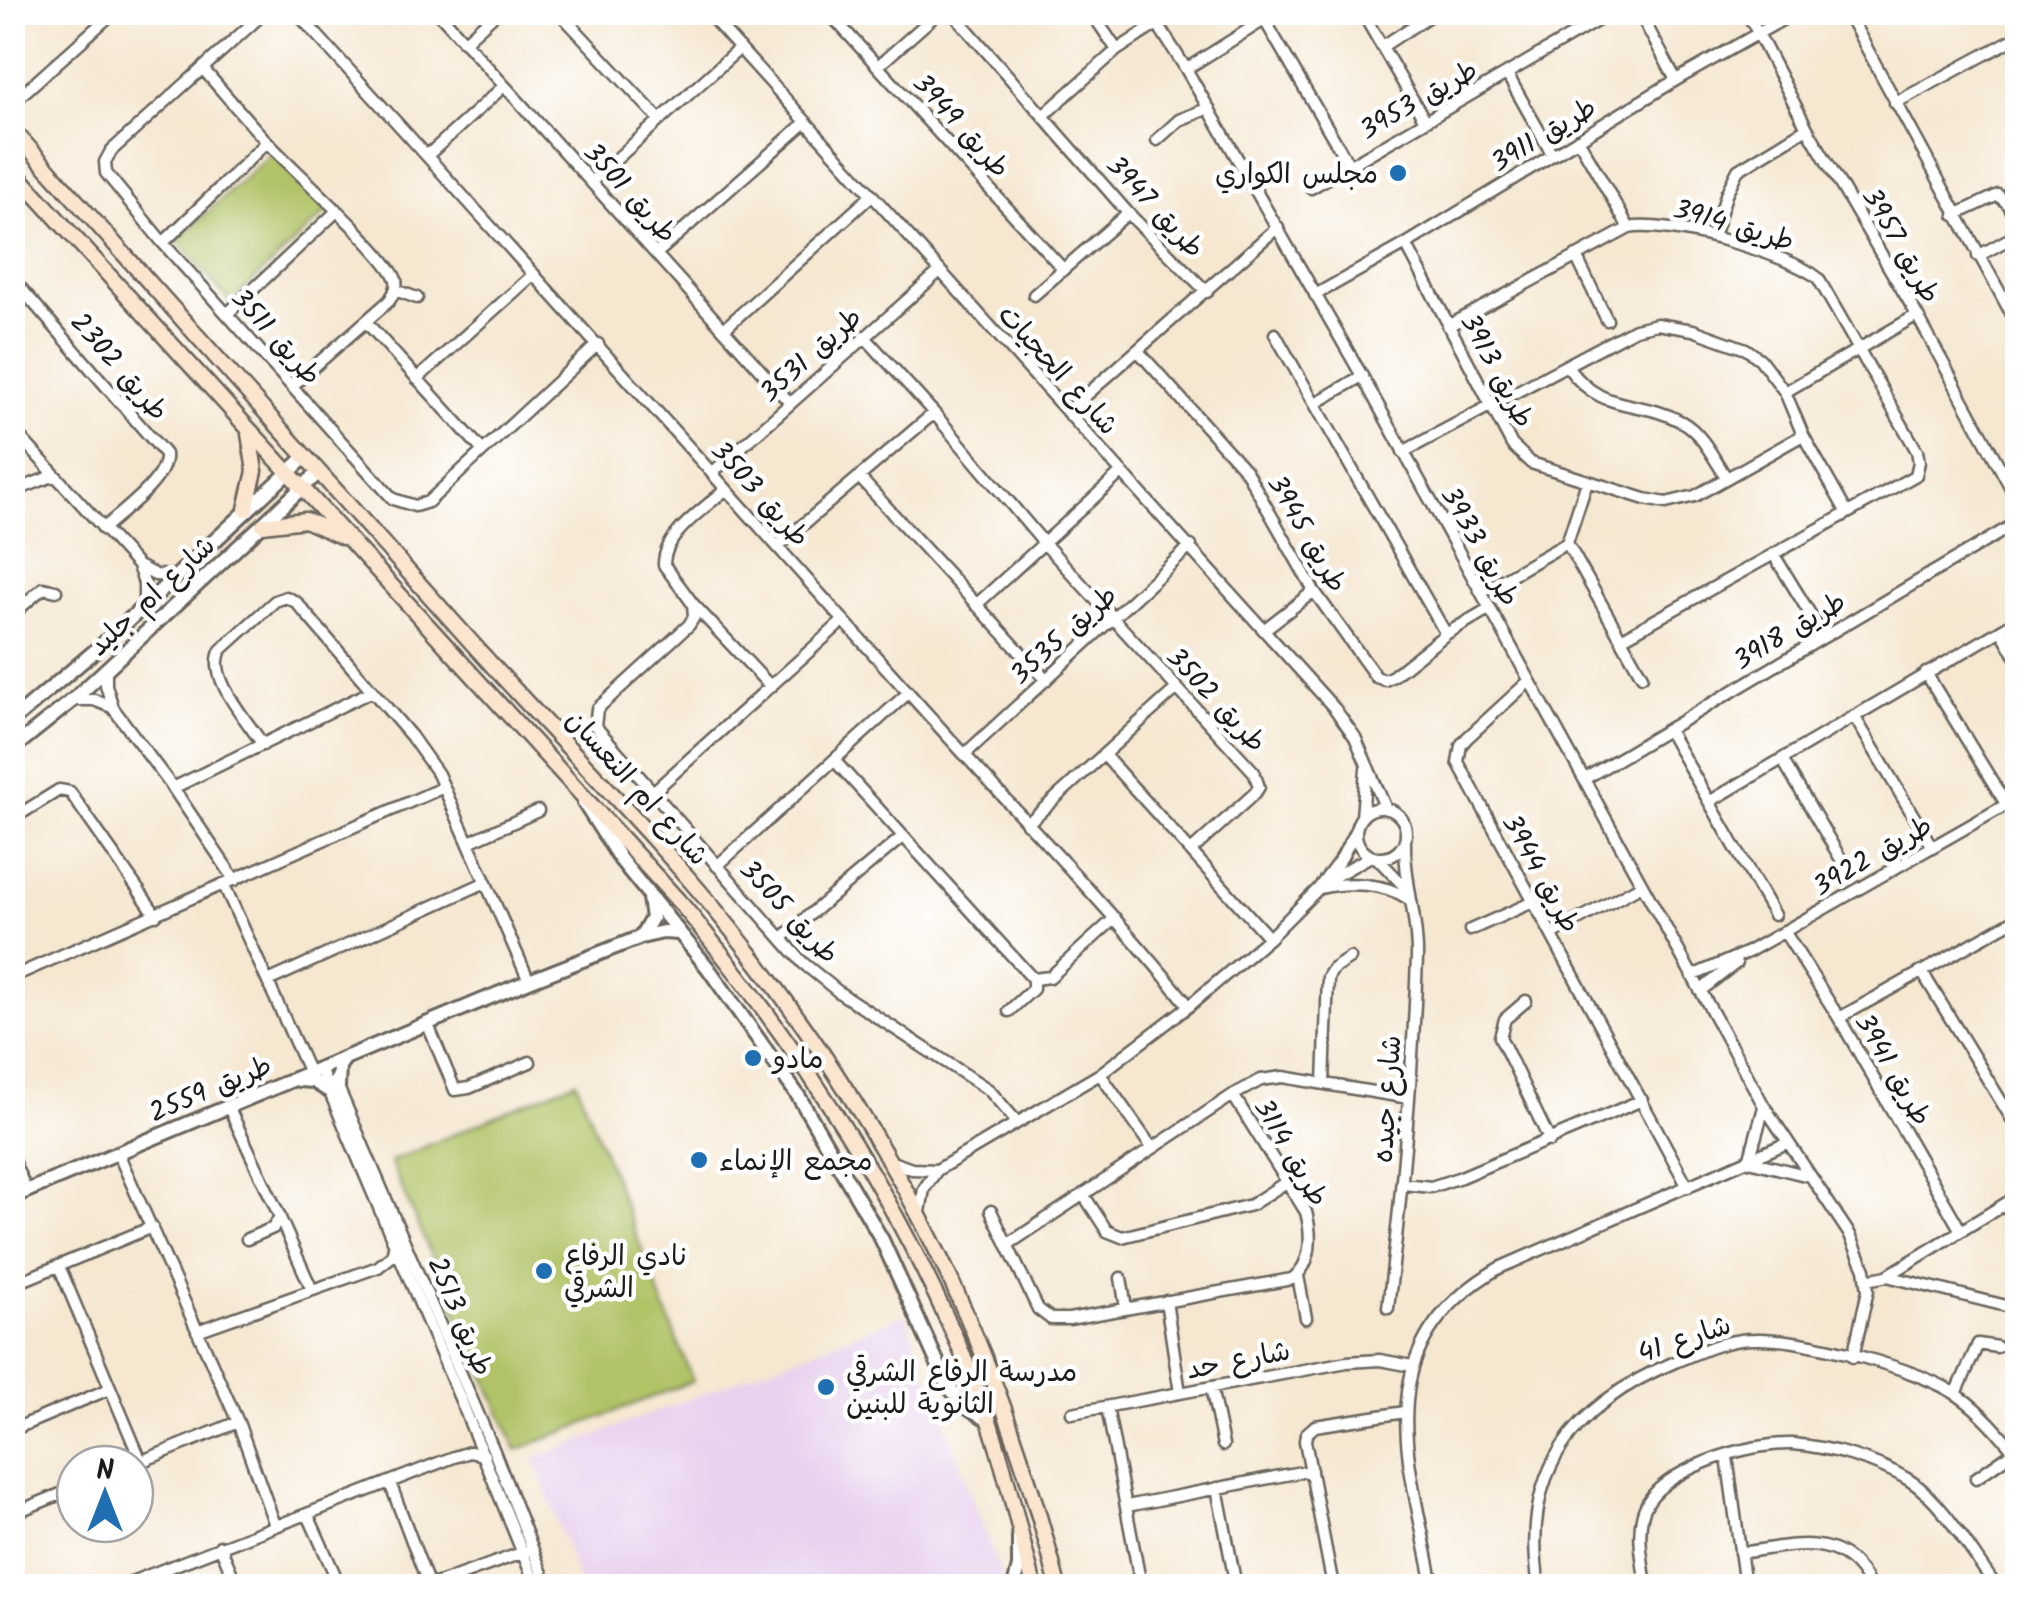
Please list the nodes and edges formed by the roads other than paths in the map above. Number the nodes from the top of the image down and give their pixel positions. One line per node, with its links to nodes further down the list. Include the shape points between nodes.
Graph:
1 (114, 12): 34 (street)
2 (265, 12): 30 (street, طريق 3511)
3 (296, 12): 47 (street, طريق 3503)
4 (438, 12): 23 (street, طريق 3501)
5 (497, 12): 23 (street)
6 (559, 12): 38 (street)
7 (707, 12): 26 (street, شارع الحجيات)
8 (828, 12): 28 (street, طريق 3949)
9 (939, 12): 28 (street)
10 (952, 12): 37 (street, طريق 3947)
11 (1091, 12): 27 (street)
12 (1150, 12): 21 (street, طريق 3933)
13 (1362, 12): 25 (street)
14 (1435, 12): 25 (street)
15 (1612, 12): 31 (street, طريق 3953)
16 (1639, 12): 32 (street)
17 (1747, 12): 22 (street, طريق 3957)
18 (1796, 12): 22 (street, طريق 3911)
19 (1846, 12): 35 (street)
20 (1262, 16): 29 (street); 48 (street, طريق 3953)
21 (1156, 24): 27 (street); 29 (street, طريق 3933)
22 (1759, 34): 32 (street, طريق 3911); 41 (street, طريق 3957)
23 (464, 42): 33 (street, طريق 3501)
24 (2018, 42): 35 (street)
25 (1383, 46): 39 (street)
26 (740, 48): 38 (street); 40 (street, شارع الحجيات)
27 (1118, 50): 37 (street)
28 (878, 66): 66 (street, طريق 3949)
29 (1186, 69): 36 (street, طريق 3933)
30 (204, 70): 45 (street); 61 (street, طريق 3511, via 105,162 114,186)
31 (1508, 74): 39 (street, طريق 3953); 46 (street)
32 (1676, 80): 43 (street, طريق 3911)
33 (504, 86): 47 (street); 50 (street, طريق 3501)
34 (18, 98)
35 (1895, 103): 55 (street)
36 (1208, 108): 44 (street); 57 (street, طريق 3933)
37 (1044, 114): 54 (street, طريق 3947)
38 (660, 120): 50 (street)
39 (1424, 120): 48 (street, طريق 3953)
40 (806, 122): 52 (street, شارع الحجيات); 63 (street)
41 (1807, 128): 60 (street, via 1738,170); 76 (street, طريق 3957)
42 (12, 129): 102 (main road, شارع ام النعسان)
43 (1578, 139): 46 (street, طريق 3911); 58 (street)
44 (1156, 140)
45 (267, 142): 53 (street); 61 (street)
46 (1552, 154): 62 (street, طريق 3911)
47 (428, 155): 68 (street, طريق 3503)
48 (1349, 165): 51 (street, طريق 3953)
49 (12, 170): 98 (main road, شارع ام النعسان)
50 (591, 182): 63 (street, طريق 3501)
51 (1311, 188)
52 (872, 195): 67 (street, شارع الحجيات); 81 (street)
53 (337, 211): 70 (street, via 389,267); 75 (street)
54 (1128, 212): 66 (street); 71 (street, طريق 3947)
55 (1955, 215): 56 (street, via 1998,195); 65 (street)
56 (2018, 224)
57 (1278, 227): 71 (street); 72 (street, طريق 3933)
58 (1629, 228): 60 (street, طريق 3914, via 1656,225); 64 (street, طريق 3914)
59 (2018, 234): 65 (street)
60 (1713, 237): 85 (street, طريق 3914, via 1812,273)
61 (162, 242): 75 (street, طريق 3511)
62 (1406, 244): 72 (street, طريق 3911); 79 (street, طريق 3913)
63 (656, 254): 81 (street, طريق 3501)
64 (1576, 256): 77 (street); 79 (street, طريق 3914)
65 (1978, 256): 80 (street)
66 (1062, 269): 73 (street)
67 (940, 271): 83 (street, طريق 3531); 95 (street, شارع الحجيات)
68 (534, 274): 84 (street, طريق 3503); 89 (street)
69 (12, 278): 119 (street, طريق 2302, via 165,454 160,476)
70 (396, 290): 74 (street); 78 (street)
71 (1207, 292): 86 (street, طريق 3947)
72 (1315, 294): 88 (street, طريق 3933)
73 (1034, 296)
74 (416, 298)
75 (226, 314): 90 (street, طريق 3511)
76 (1917, 315): 85 (street); 114 (street, طريق 3957)
77 (1607, 320)
78 (366, 322): 89 (street); 90 (street)
79 (1448, 326): 94 (street, طريق 3913)
80 (2018, 326)
81 (724, 329): 92 (street, طريق 3501)
82 (1275, 334): 93 (street)
83 (864, 336): 92 (street, طريق 3531); 96 (street, طريق 3502)
84 (598, 344): 100 (street, طريق 3511); 106 (street, طريق 3503)
85 (1859, 348): 91 (street); 116 (street, طريق 3914, via 1919,462 1916,475)
86 (1138, 352): 95 (street, طريق 3947); 129 (street, طريق 3945, via 1246,471)
87 (1567, 366): 91 (street, via 1636,328 1675,326 1746,349); 94 (street); 108 (street, via 1591,393 1684,423)
88 (1362, 376): 93 (street); 101 (street, طريق 3933)
89 (417, 378): 100 (street)
90 (292, 386): 100 (street, طريق 3511, via 404,505 428,502)
91 (1785, 392): 99 (street)
92 (790, 402): 106 (street, طريق 3531)
93 (1316, 403): 141 (street)
94 (1490, 404): 101 (street); 110 (street, طريق 3913, via 1520,456)
95 (1067, 412): 105 (street, شارع الحجيات)
96 (934, 413): 109 (street); 121 (street, طريق 3502)
97 (12, 428): 107 (street)
98 (248, 429): 103 (main road, شارع ام النعسان); 115 (main road, via 256,461)
99 (1804, 435): 108 (street, طريق 3913); 116 (street)
100 (483, 452)
101 (1404, 452): 130 (street, طريق 3933)
102 (305, 457): 103 (street, شارع ام جليد); 104 (main road, شارع ام النعسان)
103 (288, 472): 111 (main road, شارع ام النعسان); 115 (street, شارع ام جليد)
104 (319, 472): 111 (street, شارع ام جليد); 240 (main road, شارع ام النعسان, via 735,934)
105 (1122, 472): 121 (street); 124 (street, شارع الحجيات)
106 (712, 473): 112 (street, طريق 3503)
107 (55, 474): 113 (street); 119 (street)
108 (1726, 476): 110 (street, طريق 3913, via 1695,496 1666,503)
109 (860, 477): 123 (street); 133 (street)
110 (1587, 482): 122 (street)
111 (302, 488): 118 (street, شارع ام جليد); 120 (main road, شارع ام النعسان)
112 (726, 489): 123 (street, طريق 3503); 132 (street, via 664,556 665,570)
113 (12, 492)
114 (2018, 501)
115 (246, 509): 127 (street, شارع ام جليد)
116 (1847, 512): 125 (street)
117 (2018, 522): 142 (street, طريق 3918)
118 (263, 525): 120 (main road, via 305,520); 145 (street, شارع ام جليد)
119 (103, 528): 126 (street)
120 (348, 539): 169 (main road, شارع ام النعسان)
121 (1043, 542): 133 (street); 136 (street, طريق 3502)
122 (1568, 544): 130 (street); 143 (street)
123 (778, 546): 137 (street, طريق 3503)
124 (1190, 546): 136 (street, طريق 3535); 139 (street, شارع الحجيات)
125 (1774, 555): 142 (street); 143 (street)
126 (138, 566): 127 (street); 131 (street)
127 (174, 576): 131 (street, شارع ام جليد)
128 (56, 591): 135 (street, via 43,588)
129 (1314, 591): 139 (street); 141 (street, طريق 3945, via 1376,677 1385,680)
130 (1481, 592): 134 (street, طريق 3933)
131 (144, 603): 157 (street, شارع ام جليد)
132 (693, 604): 150 (street); 170 (street, طريق 3505, via 689,625 594,716 598,730)
133 (976, 605): 148 (street)
134 (1490, 608): 141 (street, طريق 3945); 149 (street, طريق 3933)
135 (12, 615)
136 (1114, 619): 148 (street, طريق 3535); 151 (street, طريق 3502)
137 (844, 620): 150 (street); 153 (street, طريق 3503)
138 (2018, 620): 140 (street)
139 (1265, 628): 165 (street, شارع الحجيات, via 1342,718)
140 (2000, 630): 144 (street); 146 (street)
141 (1446, 634)
142 (1822, 635): 158 (street, طريق 3918)
143 (1620, 638): 147 (street)
144 (2018, 660)
145 (106, 670): 154 (street, شارع ام جليد); 155 (street)
146 (1926, 673): 156 (street); 173 (street)
147 (1642, 676)
148 (1046, 680): 161 (street, طريق 3535)
149 (1528, 682): 166 (street, طريق 3933); 194 (street, طريق 3944, via 1461,744 1458,762)
150 (770, 687): 170 (street)
151 (1176, 689): 162 (street); 184 (street, طريق 3502, via 1254,772 1259,787)
152 (372, 691): 159 (street); 159 (street, via 296,602 278,598 216,659 219,678); 167 (street)
153 (908, 692): 161 (street, طريق 3503); 164 (street)
154 (73, 700): 155 (street); 160 (street, شارع ام جليد)
155 (113, 708): 168 (street, طريق 2513)
156 (1854, 716): 163 (street); 183 (street)
157 (12, 721)
158 (1668, 730): 166 (street, طريق 3918); 172 (street)
159 (264, 744): 168 (street)
160 (12, 749)
161 (965, 754): 178 (street, طريق 3503)
162 (1104, 755): 178 (street); 184 (street)
163 (1782, 759): 172 (street); 187 (street)
164 (834, 760): 180 (street); 186 (street)
165 (1366, 763): 174 (street, شارع الحجيات); 176 (street)
166 (1586, 778): 191 (street, طريق 3933)
167 (444, 787): 181 (street); 189 (street)
168 (173, 788): 189 (street, طريق 2513)
169 (578, 792): 193 (street); 284 (main road, شارع ام النعسان, via 738,973 839,1117 918,1262)
170 (652, 792): 186 (street, طريق 3505)
171 (2018, 798): 173 (street, طريق 3922)
172 (1709, 802): 196 (street)
173 (2006, 804): 183 (street, طريق 3922)
174 (1386, 808): 176 (street); 182 (street, via 1402,819)
175 (538, 811): 181 (street)
176 (1362, 818): 179 (street)
177 (12, 819): 195 (street, via 59,790 70,792)
178 (1027, 824): 197 (street, طريق 3503)
179 (1356, 829): 185 (street, via 1361,848); 190 (street)
180 (901, 838): 204 (street); 211 (street)
181 (469, 842): 188 (street)
182 (1405, 844): 185 (street, via 1396,854); 192 (street, شارع جيده)
183 (1932, 847): 200 (street, طريق 3922)
184 (1191, 851): 205 (street)
185 (1374, 857): 190 (street); 192 (street)
186 (717, 866): 204 (street, طريق 3505)
187 (1849, 873)
188 (486, 882): 212 (street); 213 (street)
189 (229, 883): 195 (street); 213 (street, طريق 2513)
190 (1322, 885): 192 (street); 205 (street)
191 (1642, 886): 202 (street); 209 (street, طريق 3933)
192 (1408, 895): 228 (street, شارع جيده, via 1417,952)
193 (648, 896): 201 (street); 203 (street, via 652,918)
194 (1532, 902): 199 (street); 202 (street, طريق 3944)
195 (156, 914): 210 (street)
196 (1774, 915)
197 (1116, 918): 211 (street, via 1050,977); 216 (street, طريق 3503)
198 (2016, 924): 208 (street)
199 (1470, 930)
200 (1784, 931): 206 (street, طريق 3922); 218 (street, طريق 3941)
201 (678, 933): 203 (street, طريق 2559); 284 (street, via 756,1034 830,1148 904,1285 948,1386)
202 (1552, 934): 229 (street, طريق 3944)
203 (641, 937): 212 (street, طريق 2559)
204 (782, 938): 232 (street, طريق 3505, via 826,983 979,1083)
205 (1269, 938): 216 (street)
206 (1748, 952): 209 (street, طريق 3922); 214 (street, طريق 3922)
207 (1350, 958): 225 (street, via 1328,978)
208 (1922, 972): 218 (street); 233 (street)
209 (1692, 976): 214 (street, طريق 3933)
210 (12, 977)
211 (1033, 979): 217 (street, via 1033,989)
212 (529, 980): 219 (street, طريق 2559)
213 (268, 981): 222 (street, طريق 2513)
214 (1700, 990): 230 (street, طريق 3933)
215 (1526, 1001): 234 (street, via 1504,1020 1500,1037)
216 (1189, 1006): 223 (street)
217 (1008, 1011)
218 (1839, 1018): 254 (street, طريق 3941)
219 (428, 1025): 220 (street, طريق 2559); 221 (street, via 454,1090)
220 (346, 1058): 222 (street, طريق 2559); 226 (street)
221 (530, 1062)
222 (319, 1069): 224 (street, طريق 2559); 226 (street, طريق 2513)
223 (1100, 1074): 232 (street); 236 (street)
224 (292, 1080): 226 (street); 231 (street, طريق 2559)
225 (1324, 1083): 227 (street, via 1272,1078); 228 (street)
226 (333, 1089): 256 (street, طريق 2513); 258 (street, طريق 2513)
227 (1232, 1095): 236 (street); 243 (street, طريق 3114)
228 (1409, 1098): 244 (street, شارع جيده)
229 (1642, 1100): 234 (street); 245 (street, طريق 3944)
230 (1764, 1106): 235 (street, طريق 3933); 239 (street)
231 (229, 1108): 237 (street, طريق 2559); 252 (street)
232 (1016, 1121): 241 (street)
233 (2018, 1129)
234 (1550, 1141): 244 (street, via 1440,1184)
235 (1787, 1143): 239 (street); 242 (street, طريق 3933)
236 (1152, 1148): 247 (street)
237 (118, 1153): 246 (street, طريق 2559); 253 (street)
238 (12, 1158): 246 (street)
239 (1750, 1161): 242 (street); 245 (street)
240 (892, 1162): 241 (street); 251 (main road, شارع ام النعسان)
241 (937, 1170): 251 (street)
242 (1809, 1176): 265 (street, طريق 3933, via 1850,1235)
243 (1288, 1181): 247 (street, via 1251,1205 1122,1237 1107,1231); 262 (street, طريق 3114, via 1310,1231)
244 (1402, 1184): 270 (street, شارع جيده)
245 (1688, 1187): 276 (street, via 1476,1282 1437,1319)
246 (26, 1192): 249 (street, طريق 2559)
247 (1084, 1194): 257 (street)
248 (2018, 1196): 254 (street)
249 (12, 1198)
250 (990, 1211): 257 (street)
251 (920, 1212): 314 (main road, شارع ام النعسان, via 997,1385)
252 (280, 1217): 255 (street, via 273,1228); 267 (street)
253 (152, 1227): 259 (street); 273 (street)
254 (1961, 1230): 263 (street)
255 (246, 1238)
256 (394, 1243): 258 (street, طريق 2513); 260 (street, via 392,1256)
257 (1007, 1246): 269 (street, via 1038,1309 1050,1319)
258 (405, 1258): 261 (street, طريق 2513); 304 (street, طريق 2513)
259 (59, 1266): 266 (street); 278 (street)
260 (378, 1267): 261 (street); 267 (street)
261 (407, 1274): 290 (street, طريق 2513)
262 (1298, 1276): 268 (street); 272 (street)
263 (1887, 1276): 265 (street); 271 (street)
264 (1120, 1278): 269 (street)
265 (1867, 1280): 275 (street, طريق 3933)
266 (12, 1286)
267 (312, 1290): 273 (street)
268 (1166, 1301): 269 (street); 279 (street)
269 (1126, 1308)
270 (1388, 1308)
271 (2016, 1308)
272 (1306, 1318)
273 (198, 1331): 285 (street)
274 (1997, 1346): 280 (street, via 1978,1344)
275 (1853, 1356): 280 (street, شارع 41); 319 (street, شارع 41, via 1789,1341 1736,1340 1614,1391 1563,1444 1544,1486 1535,1528)
276 (1412, 1366): 277 (street, شارع حد, via 1358,1360); 282 (street)
277 (1211, 1387): 279 (street, شارع حد); 288 (street)
278 (109, 1389): 286 (street); 287 (street)
279 (1180, 1393): 281 (street, شارع حد)
280 (1956, 1394): 289 (street, شارع 41)
281 (1107, 1406): 283 (street, شارع حد); 298 (street)
282 (1405, 1412): 293 (street, via 1312,1428 1305,1441); 318 (street)
283 (1072, 1413)
284 (988, 1420): 302 (main road, شارع ام النعسان)
285 (238, 1422): 291 (street); 301 (street)
286 (12, 1430)
287 (130, 1444)
288 (1223, 1445)
289 (2016, 1452): 294 (street)
290 (484, 1455): 295 (street, via 460,1455); 304 (street, طريق 2513)
291 (155, 1456)
292 (1727, 1457): 305 (street); 320 (street, via 1679,1475 1651,1497 1640,1537); 323 (street, via 1790,1444 1884,1468 1924,1491)
293 (1311, 1470): 296 (street); 317 (street)
294 (1976, 1478)
295 (390, 1484): 300 (street); 309 (street)
296 (1217, 1488): 298 (street); 316 (street)
297 (55, 1496): 299 (street)
298 (1127, 1506): 315 (street)
299 (12, 1514)
300 (308, 1515): 301 (street); 308 (street)
301 (275, 1525): 303 (street)
302 (1019, 1530): 312 (street); 313 (main road, شارع ام النعسان)
303 (220, 1546): 306 (street); 307 (street)
304 (527, 1551): 309 (street); 310 (street, طريق 2513); 311 (street, طريق 2513)
305 (1740, 1553): 321 (street); 322 (street, via 1808,1544 1830,1548 1850,1557)
306 (126, 1585)
307 (236, 1586)
308 (340, 1586)
309 (430, 1586)
310 (536, 1586)
311 (547, 1586)
312 (1014, 1586)
313 (1034, 1586)
314 (1057, 1586)
315 (1140, 1586)
316 (1236, 1586)
317 (1333, 1586)
318 (1433, 1586)
319 (1539, 1586)
320 (1646, 1586)
321 (1745, 1586)
322 (1870, 1586)
323 (1996, 1586)

